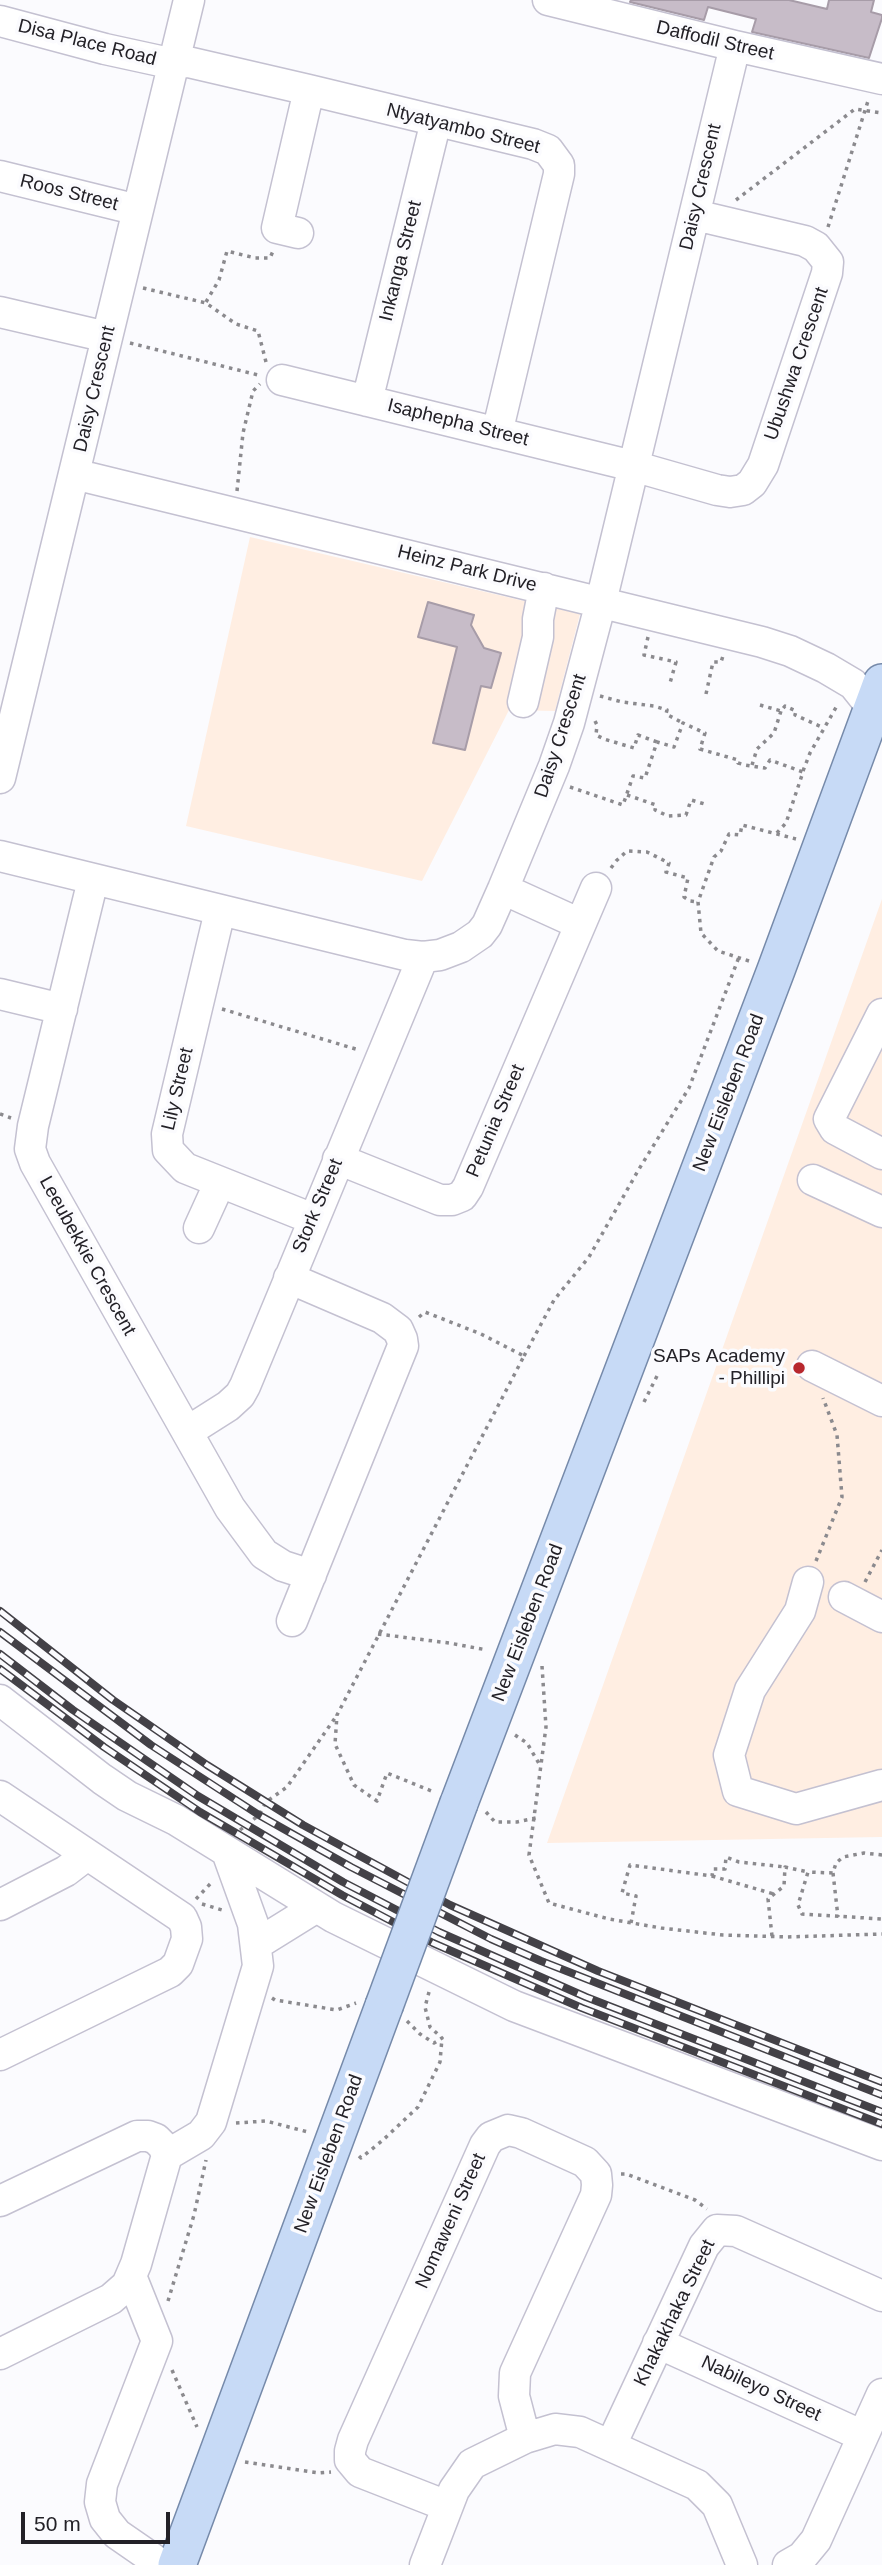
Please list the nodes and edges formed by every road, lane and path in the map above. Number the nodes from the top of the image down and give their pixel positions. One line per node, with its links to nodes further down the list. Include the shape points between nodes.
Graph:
1 (189, 0): 5 (street, Daisy Crescent)
2 (548, 0): 4 (street, Daffodil Street)
3 (0, 21): 5 (street, Disa Place Road)
4 (735, 46): 6 (street, Daffodil Street); 14 (street, Daisy Crescent)
5 (174, 64): 7 (street, Ntyatyambo Street, via 188,62); 13 (street, Daisy Crescent)
6 (872, 77): 8 (path)
7 (309, 90): 10 (street, Ntyatyambo Street); 15 (street)
8 (866, 109): 9 (path); 12 (path, via 855,109); 16 (path, via 825,235)
9 (882, 113)
10 (436, 121): 22 (street, Inkanga Street); 23 (street, Ntyatyambo Street, via 533,144 548,150 559,165)
11 (0, 176): 13 (street, Roos Street)
12 (726, 208)
13 (138, 210): 17 (street, Daisy Crescent)
14 (695, 215): 16 (street); 24 (street, Daisy Crescent)
15 (287, 230): 18 (path, via 271,258 227,251)
16 (816, 247): 24 (street, Ubushwa Crescent, via 828,262 827,273 763,465 752,483 730,492)
17 (121, 281): 18 (path); 20 (street, Daisy Crescent)
18 (206, 303): 21 (path, via 236,324 258,331)
19 (0, 312): 20 (street)
20 (107, 337): 21 (path); 25 (street, Daisy Crescent)
21 (274, 379): 22 (street, Isaphepha Street); 26 (path, via 253,391)
22 (367, 401): 23 (street, Isaphepha Street)
23 (497, 433): 24 (street, Isaphepha Street)
24 (634, 467): 28 (street, Daisy Crescent)
25 (74, 474): 26 (street, Heinz Park Drive); 39 (street, Daisy Crescent)
26 (234, 513): 27 (street, Heinz Park Drive)
27 (544, 588): 28 (street, Heinz Park Drive); 35 (street)
28 (601, 602): 29 (street, Heinz Park Drive); 32 (street, Daisy Crescent)
29 (652, 614): 30 (street, Heinz Park Drive); 31 (path, via 644,655 677,662)
30 (726, 633): 33 (street, Heinz Park Drive, via 790,651); 34 (path, via 721,662 713,662)
31 (670, 683)
32 (578, 689): 40 (path, via 667,710 666,714); 46 (street, Daisy Crescent)
33 (873, 692): 41 (path, via 839,703); 50 (main road, New Eisleben Road)
34 (706, 694)
35 (523, 702)
36 (760, 705): 37 (path)
37 (781, 711): 41 (path, via 785,706); 43 (path, via 774,733 757,749)
38 (595, 720): 42 (path, via 596,735 604,739 634,748 638,735)
39 (7, 721): 45 (street, Daisy Crescent)
40 (683, 723): 42 (path, via 674,747); 43 (path, via 705,733 700,748)
41 (824, 728): 44 (path)
42 (657, 742): 47 (path, via 645,778 633,776)
43 (752, 765): 44 (path, via 765,768 770,760)
44 (803, 772): 49 (path, via 786,823)
45 (0, 778)
46 (548, 781): 47 (path, via 623,804); 54 (street, Daisy Crescent)
47 (627, 796): 48 (path, via 656,805 655,810 668,816 686,815 691,800)
48 (708, 805)
49 (775, 835): 50 (path); 55 (path, via 742,825 740,835 729,834 714,857)
50 (821, 848): 60 (main road, New Eisleben Road)
51 (0, 856): 52 (street, Daisy Crescent)
52 (93, 880): 56 (street, Daisy Crescent); 63 (street, Leeubekkie Crescent)
53 (596, 888): 55 (path, via 627,851 648,852 669,863 666,872 688,878 684,897); 57 (street, Petunia Street)
54 (503, 889): 57 (street); 58 (street, Daisy Crescent, via 487,925 471,941)
55 (698, 902): 59 (path, via 701,933 718,951)
56 (220, 911): 58 (street, Daisy Crescent); 62 (street, Lily Street)
57 (580, 924): 67 (street, Petunia Street, via 461,1196 440,1200)
58 (423, 957): 65 (street, Stork Street)
59 (739, 957): 60 (path); 75 (path, via 690,1088 589,1257 554,1300)
60 (776, 970): 92 (main road, New Eisleben Road)
61 (0, 994): 63 (street)
62 (198, 1002): 65 (path); 69 (street, Lily Street, via 166,1141 184,1168)
63 (62, 1009): 80 (street, Leeubekkie Crescent, via 30,1149)
64 (882, 1014): 66 (street, via 830,1119 835,1129)
65 (381, 1057): 67 (street, Stork Street)
66 (882, 1154)
67 (338, 1159): 71 (street, Stork Street)
68 (813, 1180): 70 (street)
69 (220, 1182): 71 (street, Lily Street); 72 (street)
70 (882, 1212)
71 (313, 1219): 73 (street, Stork Street)
72 (198, 1228)
73 (289, 1278): 74 (street, via 382,1318); 80 (street, Stork Street, via 240,1395)
74 (398, 1330): 75 (path, via 425,1312); 82 (street, via 401,1353)
75 (524, 1356): 87 (path)
76 (812, 1366): 78 (street); 83 (path, via 837,1435 842,1497)
77 (659, 1372): 79 (path)
78 (882, 1401)
79 (642, 1405)
80 (187, 1432): 82 (street, Leeubekkie Crescent, via 230,1508 264,1554 282,1566)
81 (882, 1549): 84 (path)
82 (311, 1575): 86 (street)
83 (808, 1582): 94 (street, via 800,1611 750,1690 729,1755 737,1791 796,1809)
84 (849, 1600): 85 (street)
85 (882, 1617)
86 (292, 1621)
87 (378, 1634): 88 (path); 91 (path)
88 (491, 1651)
89 (543, 1656): 93 (path, via 546,1727)
90 (0, 1700): 98 (street, via 127,1796)
91 (337, 1715): 96 (path, via 335,1744 361,1791 377,1801 387,1773); 98 (path, via 287,1787 235,1833)
92 (491, 1719): 93 (path, via 527,1743); 96 (main road, New Eisleben Road)
93 (542, 1769): 97 (path)
94 (882, 1785)
95 (0, 1797): 100 (street)
96 (459, 1803): 97 (path, via 485,1811 495,1822); 117 (main road, New Eisleben Road, bridge)
97 (536, 1818): 111 (path, via 529,1855 549,1903)
98 (227, 1852): 107 (street); 108 (path, via 216,1877 194,1901); 114 (street)
99 (882, 1854): 103 (path, via 843,1857)
100 (88, 1856): 106 (street); 108 (street)
101 (785, 1867): 102 (path); 104 (path, via 738,1863 726,1857 725,1869 713,1868); 105 (path, via 784,1886)
102 (808, 1872): 103 (path); 109 (path, via 797,1905 802,1914)
103 (832, 1872): 109 (path)
104 (712, 1876): 105 (path); 111 (path, via 630,1865 622,1893 636,1896)
105 (774, 1894): 113 (path, via 768,1899)
106 (0, 1905)
107 (315, 1908): 114 (street); 115 (street)
108 (171, 1910): 119 (street, via 186,1927 187,1939 170,1972)
109 (838, 1917): 110 (path)
110 (882, 1919)
111 (631, 1923): 113 (path)
112 (882, 1934): 113 (path)
113 (772, 1936)
114 (257, 1944): 116 (street)
115 (437, 1967): 118 (path, via 425,2007 430,2027); 122 (street, via 514,2006)
116 (255, 1982): 117 (path, via 275,2000 337,2010 361,2001); 120 (street)
117 (384, 2006): 118 (path, via 434,2043); 121 (main road, New Eisleben Road)
118 (442, 2038): 121 (path, via 440,2062 418,2107 360,2158)
119 (0, 2055)
120 (211, 2122): 121 (path, via 267,2121); 123 (street, via 201,2135); 129 (path, via 200,2189)
121 (333, 2142): 136 (main road, New Eisleben Road)
122 (882, 2145)
123 (167, 2155): 125 (street, via 156,2139 137,2136); 127 (street)
124 (596, 2174): 126 (path, via 626,2174 695,2200 708,2210); 134 (street, via 596,2195 515,2373 514,2396); 137 (street, Nomaweni Street, via 585,2162 521,2133 508,2130 491,2137 353,2440)
125 (0, 2201)
126 (717, 2230): 128 (street, Khakakhaka Street, via 736,2231); 130 (street, Khakakhaka Street, via 704,2246)
127 (131, 2276): 129 (street); 131 (street, via 111,2299)
128 (882, 2297)
129 (157, 2340): 136 (path, via 198,2429); 139 (street, via 102,2483 100,2502 105,2519 117,2533)
130 (658, 2343): 133 (street, Nabileyo Street); 135 (street, Khakakhaka Street)
131 (0, 2354)
132 (882, 2395): 133 (street)
133 (863, 2436): 143 (street, via 816,2540)
134 (525, 2438): 135 (street, via 567,2430); 138 (street, via 471,2464)
135 (611, 2445): 142 (street, via 708,2493 724,2518)
136 (220, 2451): 137 (path, via 250,2464 319,2473 334,2472); 140 (main road, New Eisleben Road)
137 (350, 2460): 138 (street, via 360,2472)
138 (447, 2506): 141 (street)
139 (162, 2565)
140 (177, 2565)
141 (425, 2565)
142 (741, 2565)
143 (789, 2565)

